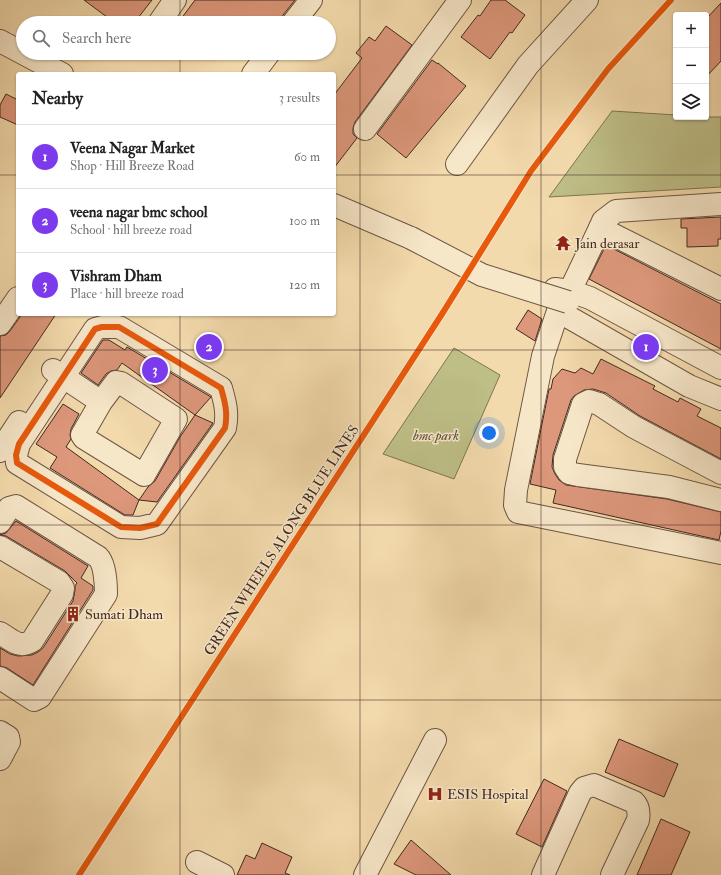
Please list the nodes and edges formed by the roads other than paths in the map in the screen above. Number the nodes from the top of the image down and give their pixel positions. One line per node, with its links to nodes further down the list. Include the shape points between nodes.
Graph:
1 (175, 0): 5 (street)
2 (311, 0): 6 (street)
3 (460, 0): 13 (street)
4 (587, 0): 14 (street, via 528,65)
5 (164, 16)
6 (298, 16)
7 (0, 41): 8 (street)
8 (16, 50)
9 (36, 60): 11 (street)
10 (264, 60): 12 (street)
11 (58, 72)
12 (255, 72)
13 (365, 129)
14 (458, 164)
15 (721, 204): 17 (street, via 616,211)
16 (336, 206): 21 (street, bridge, via 411,238 482,275)
17 (600, 228): 19 (street); 21 (street)
18 (475, 260): 21 (street, via 494,270 539,286)
19 (721, 290)
20 (16, 301): 23 (street)
21 (565, 302): 24 (street, via 590,298); 26 (street); 27 (street, via 689,386); 34 (street, via 542,356 519,475 516,497 518,512)
22 (89, 316): 25 (street)
23 (0, 324)
24 (721, 368)
25 (58, 373): 25 (street, via 95,329 119,327 221,388 227,418 225,428 157,524 140,528 121,527 17,463 16,455 20,444); 28 (street); 29 (street)
26 (721, 382)
27 (721, 399)
28 (101, 402)
29 (0, 451)
30 (721, 473): 31 (street, via 634,427 599,404 589,401 583,404 564,459 569,473 669,487)
31 (721, 500)
32 (0, 522): 36 (street, via 9,508 16,506 98,557 106,586 106,594 40,697 34,700)
33 (0, 547): 35 (street, via 59,582 63,588 62,594 32,641 20,645)
34 (721, 553)
35 (0, 633)
36 (0, 678)
37 (0, 732): 39 (street, via 8,737 9,742)
38 (435, 740): 42 (street)
39 (0, 759)
40 (197, 862): 41 (street)
41 (223, 875)
42 (365, 875)
43 (543, 875): 44 (street, via 580,792 594,785 634,802 639,812 638,820)
44 (612, 875)

